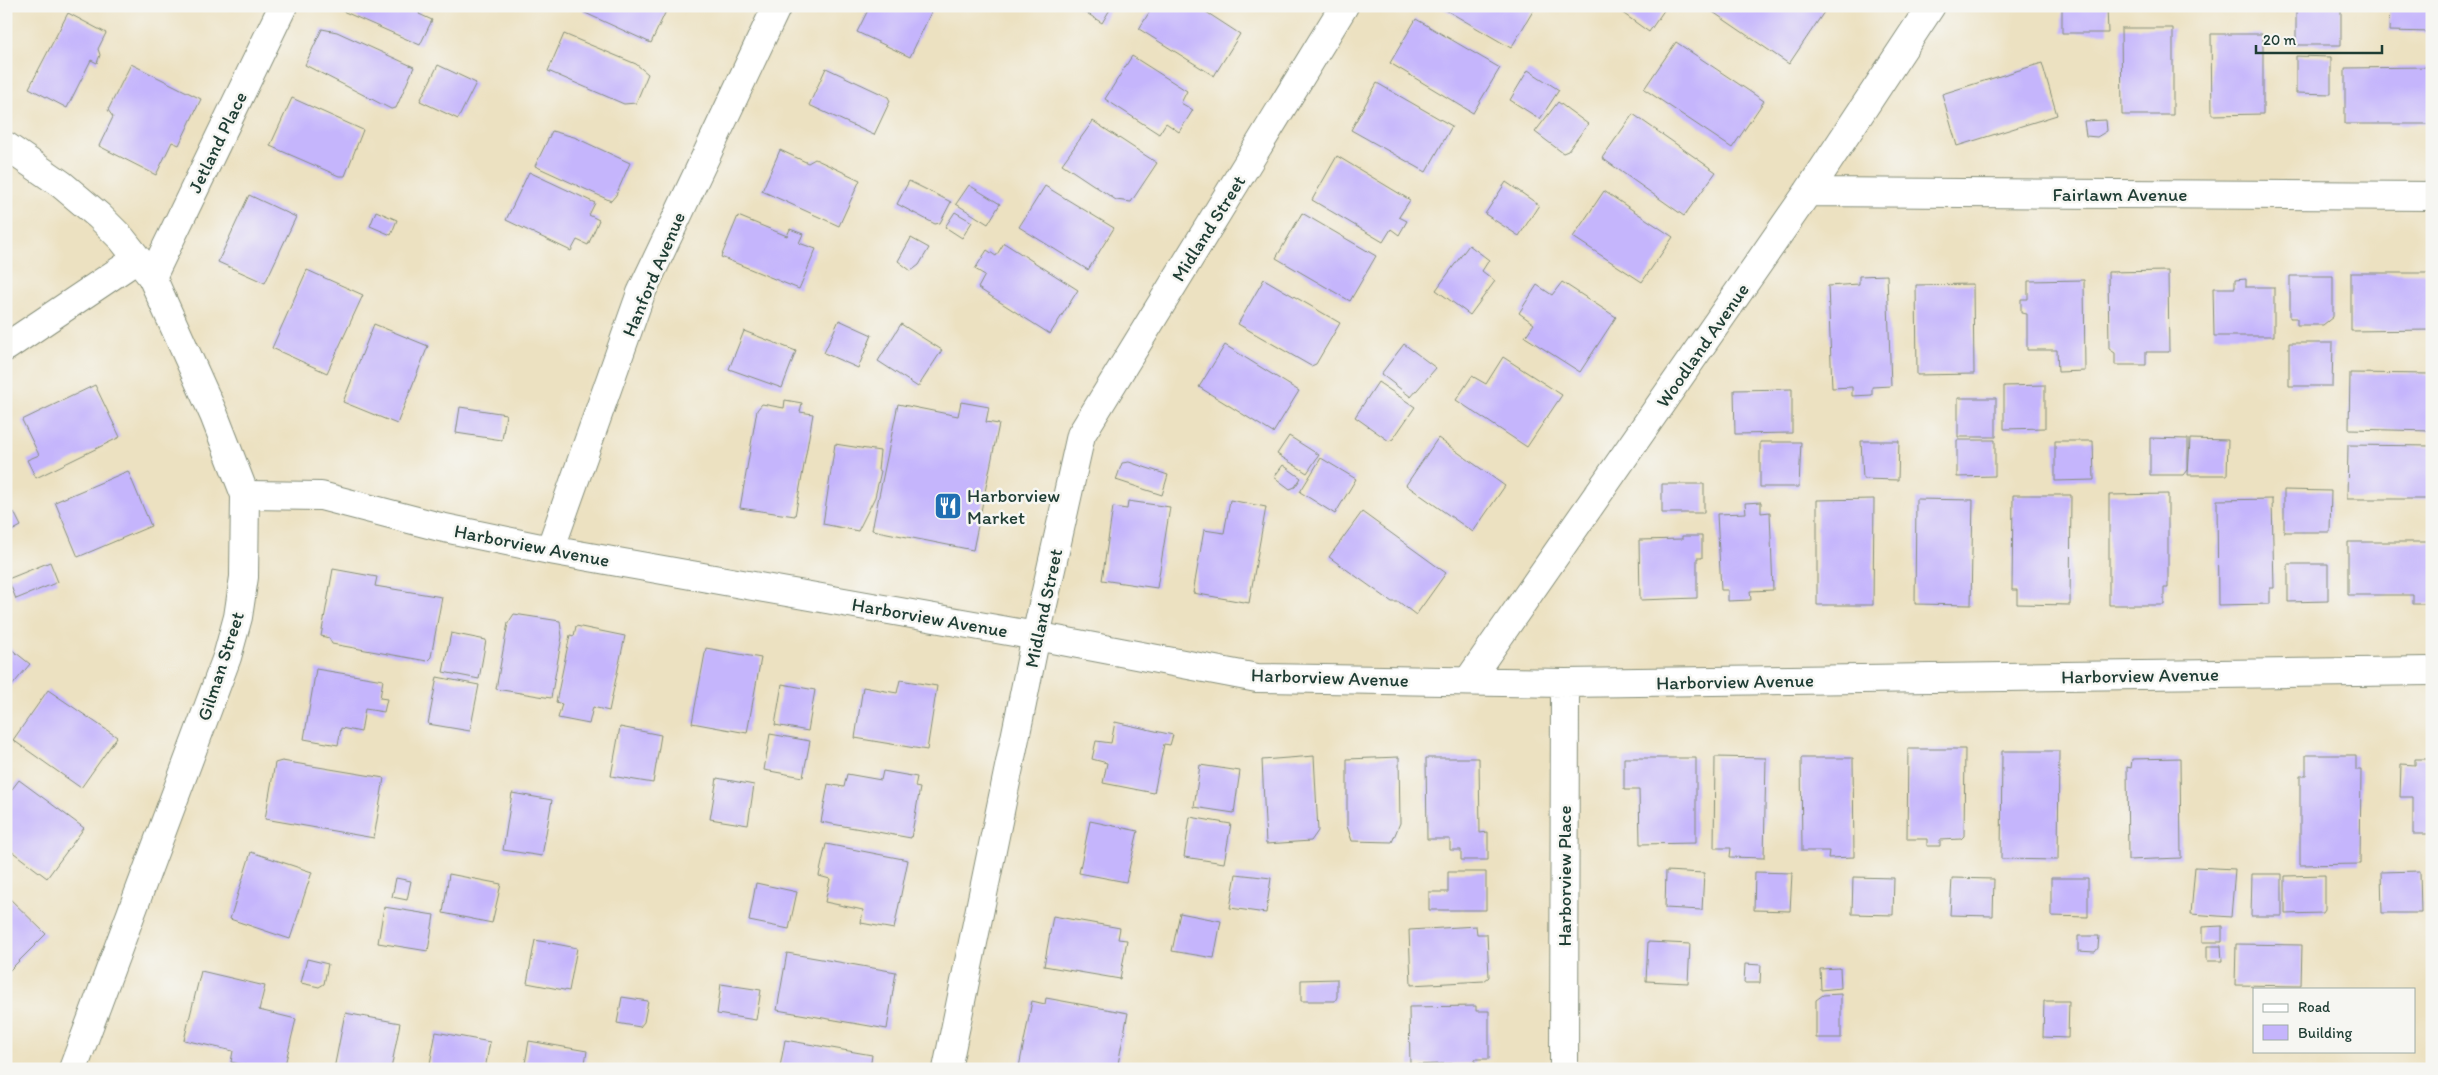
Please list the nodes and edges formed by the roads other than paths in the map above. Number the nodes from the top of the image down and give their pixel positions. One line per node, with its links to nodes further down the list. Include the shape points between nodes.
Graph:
1 (283, 6): 8 (street, Jetland Place)
2 (777, 6): 11 (street, Hanford Avenue, via 641,293)
3 (1344, 6): 12 (street, Midland Street, via 1081,435)
4 (1931, 6): 6 (street, Woodland Avenue)
5 (6, 146): 8 (street, Gilman Street, via 61,184 99,216)
6 (1808, 192): 7 (street, Fairlawn Avenue); 14 (street, Woodland Avenue)
7 (2432, 196)
8 (144, 268): 9 (street); 10 (street, Gilman Street, via 214,415)
9 (6, 347)
10 (246, 495): 11 (street, Harborview Avenue, via 321,496 440,527); 16 (street, Gilman Street, via 244,577 227,657)
11 (550, 550): 12 (street, Harborview Avenue)
12 (1036, 636): 14 (street, Harborview Avenue, via 1257,678); 17 (street, Midland Street)
13 (2432, 671): 15 (street, Harborview Avenue)
14 (1468, 681): 15 (street, Harborview Avenue)
15 (1565, 683): 18 (street, Harborview Place)
16 (73, 1069)
17 (947, 1069)
18 (1564, 1069)

